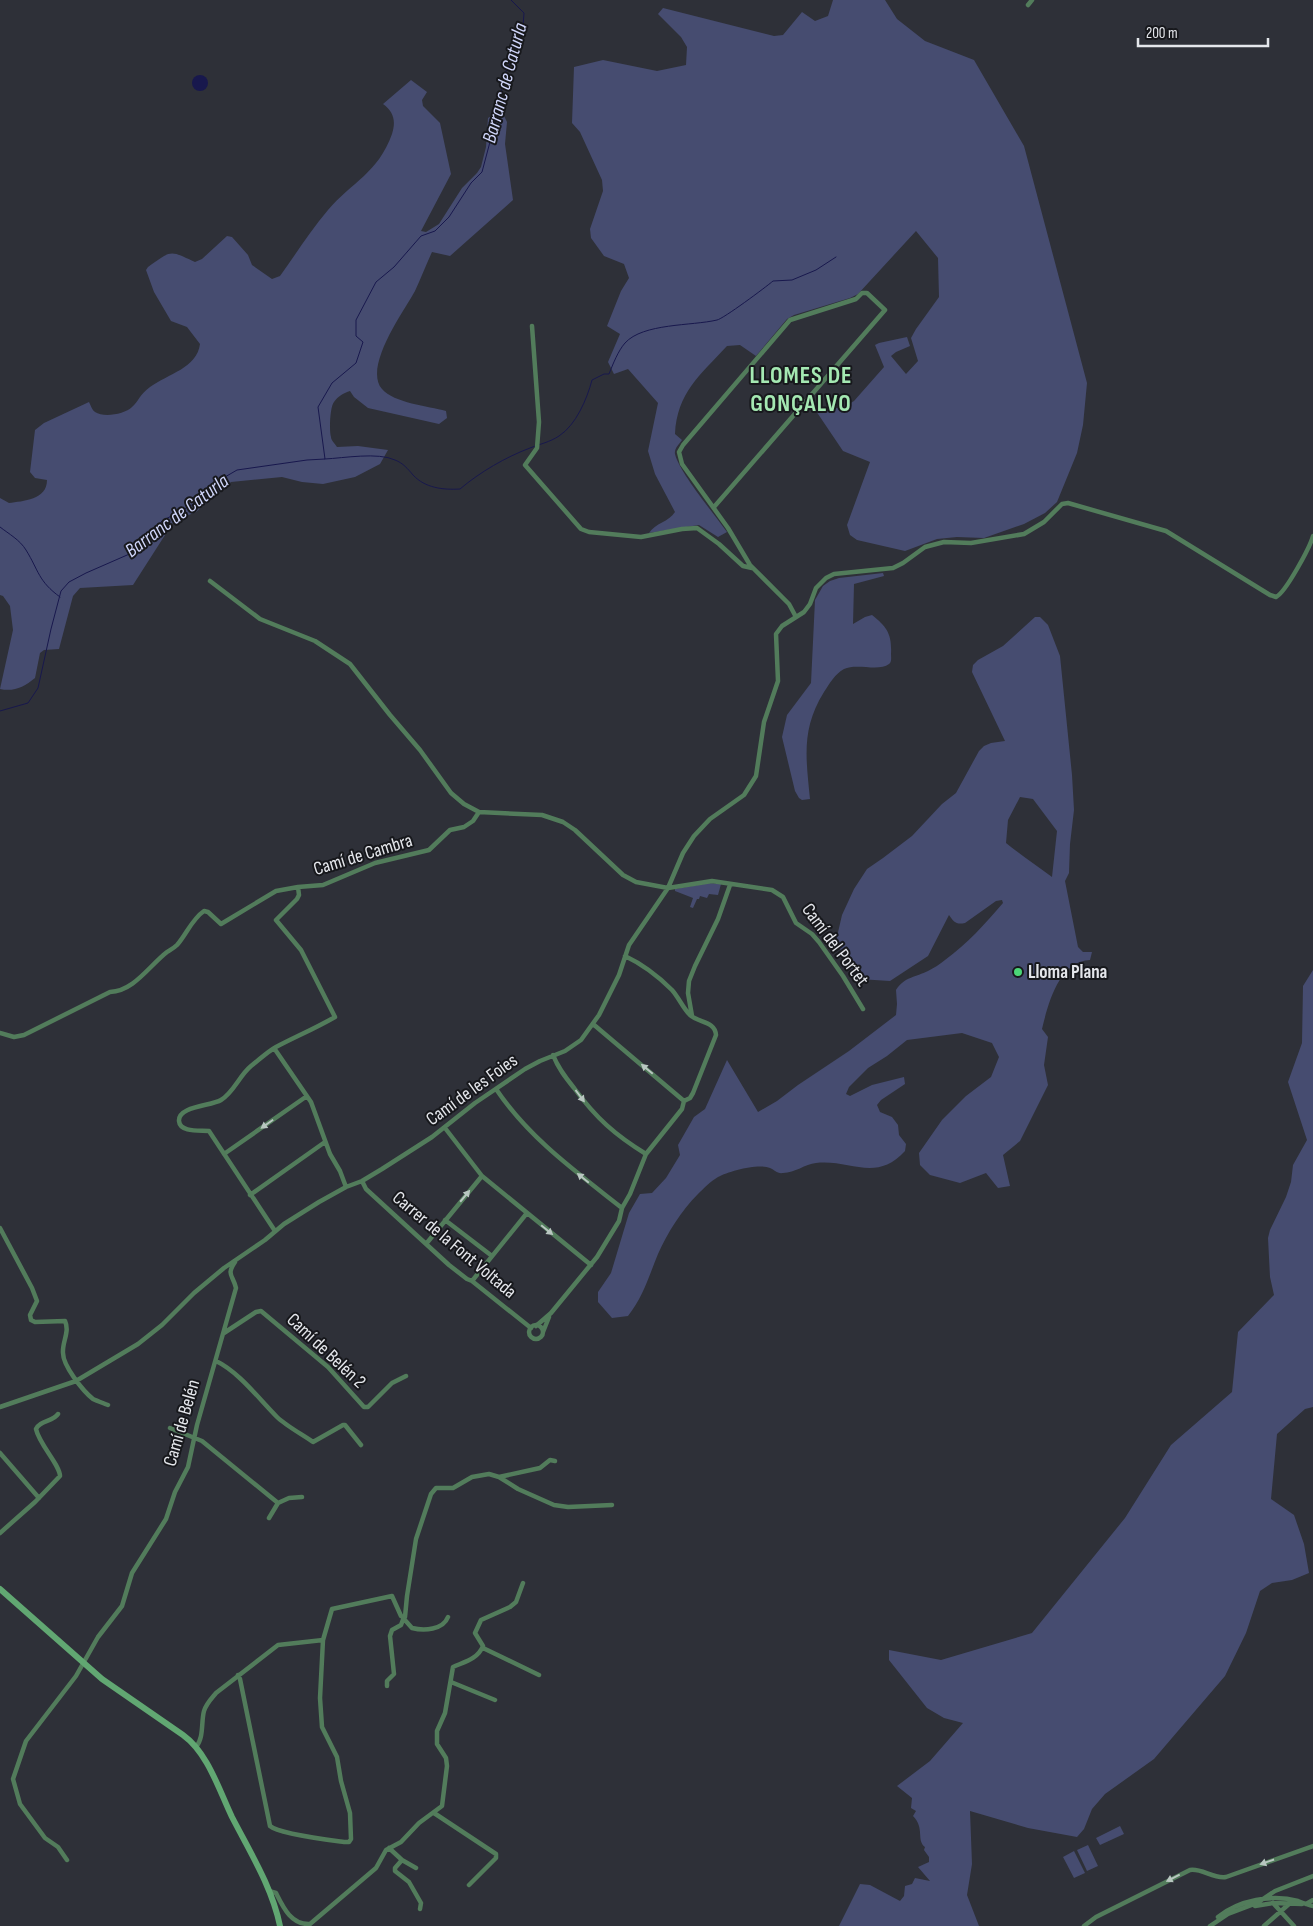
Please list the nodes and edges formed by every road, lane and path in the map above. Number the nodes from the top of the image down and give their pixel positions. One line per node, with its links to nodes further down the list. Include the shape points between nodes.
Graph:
1 (1032, 0): 2 (street)
2 (1028, 5)
3 (532, 326): 6 (street, via 539,422 537,445 525,465 580,529 641,537 697,528 743,566)
4 (714, 507): 4 (street, via 682,464 681,448 790,320 867,293 885,310); 6 (street)
5 (1313, 536): 8 (street, via 1283,591 1273,596 1166,531 1065,504 1024,534 971,543 944,542 925,547 892,568 834,574 820,583 808,607)
6 (752, 568): 8 (street, via 789,604)
7 (210, 580): 9 (street, via 260,619 315,641 350,664 451,793)
8 (796, 617): 12 (street, Camí de les Foies, via 776,634 778,681 764,722 756,776 744,795 698,831 683,854)
9 (479, 812): 11 (street, Camí de Cambra, via 473,821 450,830 429,850 375,863 323,885); 12 (street, via 552,817 575,830 623,875 636,882)
10 (730, 885): 12 (street, Camí del Portet, via 709,881); 14 (street, Camí del Portet, via 772,890 783,897 796,923 819,942); 15 (street, via 690,982 688,993)
11 (298, 886): 17 (street, Camí de Cambra, via 276,891 221,924 204,911 176,947 130,986 110,992 24,1035 14,1037); 18 (street, via 297,899 276,920 301,950 335,1018)
12 (668, 888): 13 (street, Camí de les Foies, via 631,941)
13 (625, 956): 15 (street, via 672,990); 16 (street, Camí de les Foies)
14 (863, 1009)
15 (692, 1016): 22 (street, via 711,1025 716,1035 694,1093)
16 (593, 1024): 19 (street, Camí de les Foies, via 575,1044); 22 (street, one-way to 16)
17 (0, 1033)
18 (274, 1048): 21 (street); 25 (street, via 242,1074 221,1100 190,1109 180,1117 180,1126 185,1129 209,1131)
19 (553, 1055): 20 (street, Camí de les Foies); 26 (street, one-way to 26, via 596,1116 616,1135)
20 (496, 1089): 23 (street, Camí de les Foies); 31 (street, one-way to 20, via 534,1136)
21 (307, 1096): 24 (street); 25 (street, one-way to 25)
22 (684, 1101): 26 (street, via 682,1109)
23 (445, 1128): 27 (street); 28 (street, Camí de les Foies)
24 (325, 1142): 29 (street); 30 (street)
25 (224, 1154): 30 (street)
26 (646, 1154): 31 (street)
27 (482, 1176): 32 (street); 33 (street, one-way to 27)
28 (362, 1182): 29 (street, Camí de les Foies); 36 (street, Carrer de la Font Voltada)
29 (346, 1187): 35 (street, Camí de les Foies)
30 (250, 1195): 35 (street)
31 (622, 1208): 39 (street, via 619,1221)
32 (526, 1213): 37 (street); 39 (street, one-way to 39)
33 (445, 1220): 36 (street); 37 (street)
34 (0, 1228): 47 (street, via 38,1302 30,1315 31,1320 65,1321 68,1327 64,1359)
35 (275, 1232): 38 (street, Camí de les Foies)
36 (426, 1244): 40 (street, Carrer de la Font Voltada)
37 (492, 1256): 40 (street)
38 (234, 1260): 44 (street, Camí de Belén, via 230,1275 236,1288); 47 (street, Camí de les Foies, via 152,1334)
39 (590, 1265): 41 (street)
40 (472, 1281): 42 (street, Carrer de la Font Voltada)
41 (551, 1314): 42 (street); 43 (street)
42 (533, 1327): 43 (street, via 542,1328); 43 (street, via 530,1335 535,1339 540,1338)
43 (543, 1332)
44 (224, 1333): 45 (street, Camí de Belén); 46 (street, Camí de Belén 2, via 261,1311 328,1368 364,1407 368,1407 394,1381)
45 (216, 1361): 52 (street, Camí de Belén); 53 (street, via 256,1393 280,1420 313,1442 345,1425)
46 (406, 1376)
47 (76, 1381): 48 (street, via 92,1398); 49 (street, Camí de les Foies)
48 (108, 1405)
49 (0, 1407)
50 (58, 1414): 58 (street, via 36,1430 60,1473)
51 (170, 1428): 52 (street)
52 (194, 1436): 59 (street); 69 (street, Camí de Belén, via 188,1467 166,1519 132,1573 122,1606 106,1624)
53 (361, 1445)
54 (0, 1453): 58 (street)
55 (555, 1461): 56 (street, via 550,1460 540,1468)
56 (499, 1477): 60 (street, via 554,1505); 66 (street, via 489,1474 477,1476 457,1487 436,1488 431,1494 416,1539)
57 (302, 1497): 59 (street)
58 (39, 1498): 62 (street)
59 (278, 1503): 61 (street)
60 (612, 1505)
61 (269, 1518)
62 (0, 1533)
63 (523, 1583): 68 (street, via 516,1602 510,1608 481,1620 475,1633)
64 (0, 1589): 69 (main road)
65 (448, 1617): 66 (street, via 442,1626 422,1630 412,1628)
66 (404, 1618): 67 (street, via 392,1596 336,1607 332,1609); 73 (street, via 390,1636 394,1674 387,1681)
67 (323, 1640): 70 (street, via 278,1645); 70 (street, via 322,1726 336,1753 350,1813 351,1840 344,1842 288,1832 274,1829 269,1824)
68 (483, 1648): 71 (street); 72 (street, via 472,1658 452,1666)
69 (84, 1663): 75 (main road); 79 (street, Camí de Belén, via 26,1741 13,1779 20,1804 45,1838 58,1847)
70 (238, 1675): 75 (street, via 206,1707)
71 (539, 1675)
72 (451, 1682): 74 (street); 76 (street, via 445,1713 437,1731 437,1744 448,1766 444,1799)
73 (387, 1686)
74 (495, 1700)
75 (196, 1747): 84 (main road)
76 (434, 1813): 78 (street, via 402,1842); 83 (street, via 496,1854 496,1858)
77 (1313, 1846): 96 (street, one-way to 96, via 1226,1877 1218,1878 1190,1870)
78 (389, 1848): 80 (street); 94 (street, via 376,1868)
79 (67, 1860)
80 (402, 1860): 81 (street); 92 (street, via 395,1871 409,1882 421,1903)
81 (416, 1868)
82 (1313, 1876): 85 (street)
83 (469, 1885)
84 (269, 1891): 94 (street, via 276,1893 286,1914); 95 (main road)
85 (1275, 1891): 86 (street); 88 (street, via 1272,1894)
86 (1262, 1899): 88 (street); 97 (street, via 1229,1910)
87 (1313, 1900): 90 (street)
88 (1274, 1901): 89 (street); 90 (street); 93 (street); 97 (street, via 1242,1910)
89 (1290, 1904): 90 (street); 93 (street)
90 (1306, 1904): 91 (street)
91 (1313, 1906)
92 (420, 1909)
93 (1281, 1911): 98 (street); 99 (street)
94 (311, 1925)
95 (280, 1926)
96 (1084, 1926)
97 (1209, 1926)
98 (1264, 1926)
99 (1294, 1926)

